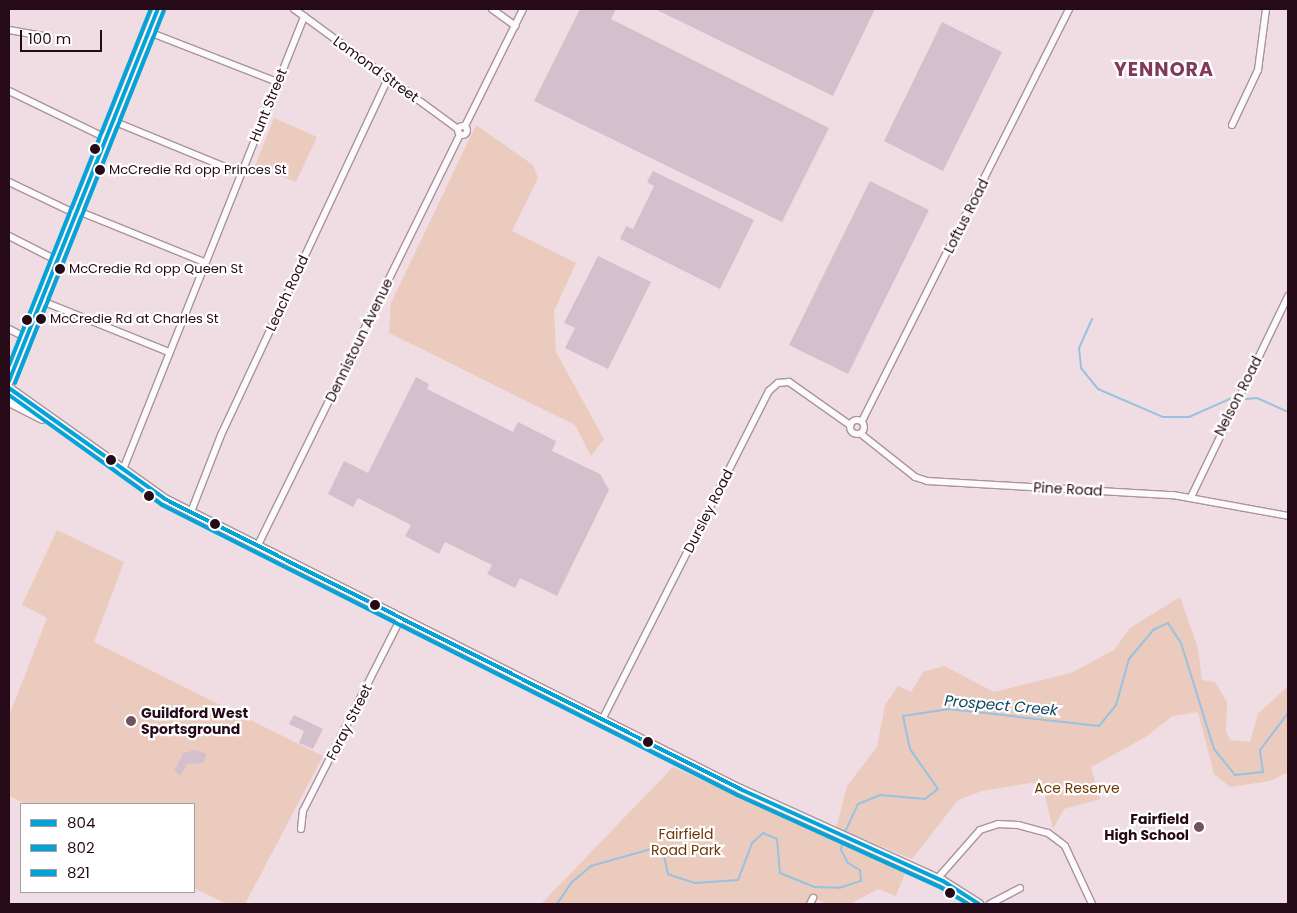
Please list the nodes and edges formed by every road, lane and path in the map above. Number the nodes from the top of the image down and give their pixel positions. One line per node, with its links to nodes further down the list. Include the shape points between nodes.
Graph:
1 (158, 9): 10 (main road)
2 (294, 9): 7 (street, Lomond Street)
3 (492, 9): 8 (street)
4 (523, 9): 8 (street)
5 (1068, 9): 33 (street, Loftus Road)
6 (1266, 9): 16 (street, via 1260,61)
7 (304, 16): 12 (street, Lomond Street); 13 (street, Hunt Street)
8 (515, 26): 17 (street, via 465,126)
9 (9, 30): 11 (street)
10 (149, 32): 13 (street); 15 (main road)
11 (47, 37)
12 (389, 77): 17 (street, Lomond Street); 39 (street, Leach Road, via 225,427)
13 (277, 82): 19 (street, Hunt Street)
14 (9, 91): 18 (street)
15 (113, 120): 18 (main road); 19 (street)
16 (1232, 125)
17 (459, 132): 41 (street, Dennistoun Avenue)
18 (106, 138): 21 (main road)
19 (240, 173): 24 (street, Hunt Street)
20 (9, 182): 21 (street)
21 (77, 213): 23 (main road); 24 (street)
22 (9, 236): 23 (street)
23 (58, 261): 26 (main road)
24 (204, 262): 29 (street, Hunt Street)
25 (1288, 296): 38 (street, Nelson Road)
26 (42, 301): 28 (main road); 29 (street)
27 (9, 330): 28 (street)
28 (27, 338): 30 (main road)
29 (169, 352): 37 (street, Hunt Street)
30 (9, 381)
31 (9, 388): 34 (main road)
32 (9, 402): 34 (main road)
33 (862, 421): 35 (street); 36 (street)
34 (51, 422): 37 (main road)
35 (850, 425): 36 (street, Pine Road, via 853,433); 43 (street, Dursley Road, via 789,382 778,383 769,391)
36 (861, 434): 38 (street, Pine Road, via 915,477 927,481)
37 (122, 472): 39 (main road)
38 (1191, 497): 40 (street, Pine Road)
39 (191, 512): 41 (main road)
40 (1288, 516)
41 (258, 545): 42 (main road)
42 (401, 618): 43 (main road); 44 (street, Foray Street, via 303,812)
43 (603, 718): 45 (main road, via 834,834)
44 (301, 828)
45 (937, 879): 47 (main road); 49 (street, via 980,830 998,824 1018,825 1048,833 1065,846)
46 (1020, 888): 48 (street)
47 (979, 904)
48 (990, 904)
49 (1092, 904)

